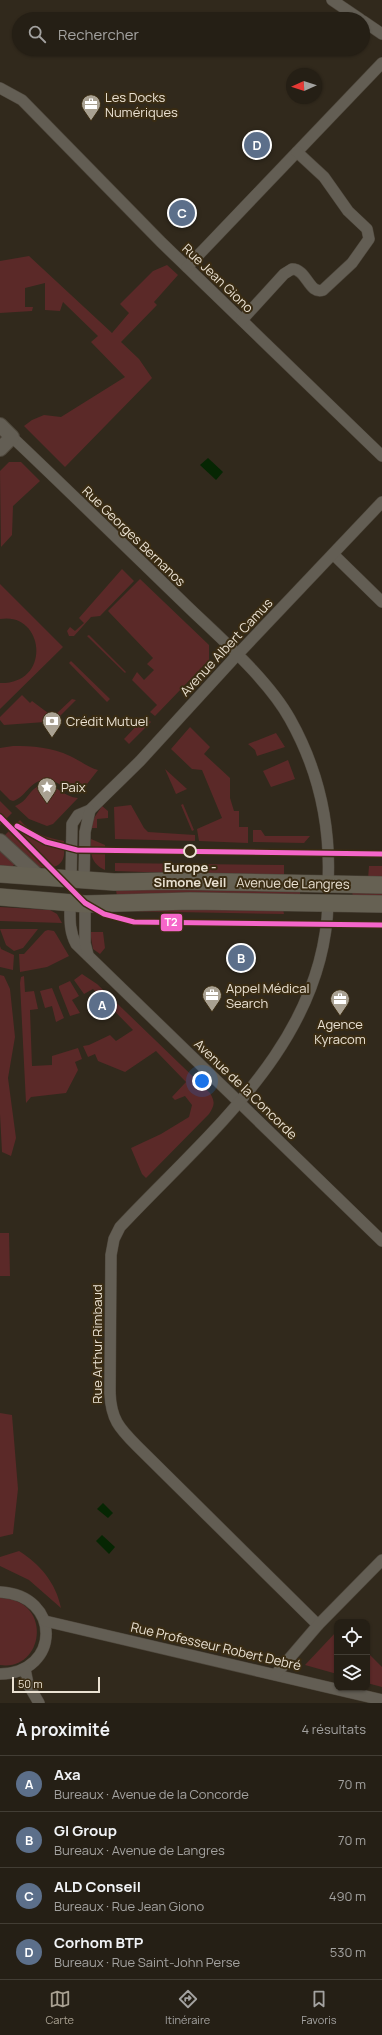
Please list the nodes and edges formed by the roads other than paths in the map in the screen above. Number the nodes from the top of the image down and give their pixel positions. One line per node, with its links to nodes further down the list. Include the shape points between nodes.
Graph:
1 (332, 0): 2 (street)
2 (350, 12)
3 (370, 26): 4 (street)
4 (382, 34)
5 (382, 63): 7 (street)
6 (0, 88): 8 (street, Rue Jean Giono, via 22,100)
7 (297, 152): 8 (street); 9 (street, via 324,177 348,211 367,229 369,239 352,263 323,290 314,290 300,271 292,269 284,274)
8 (187, 267): 9 (street, Rue Jean Giono)
9 (242, 320): 13 (street, Rue Jean Giono)
10 (0, 424): 11 (street)
11 (12, 437): 12 (street); 17 (street, Rue Georges Bernanos)
12 (0, 449)
13 (382, 456)
14 (382, 502): 15 (street, Avenue Albert Camus)
15 (334, 555): 16 (street); 17 (street, Avenue Albert Camus)
16 (382, 602)
17 (237, 655): 21 (street, Avenue Albert Camus, via 140,761 90,810); 22 (street, Rue Georges Bernanos, via 274,696 304,744 314,770 322,804 329,846)
18 (0, 841): 20 (street)
19 (0, 874): 20 (main road, Avenue de Langres)
20 (38, 876): 21 (main road, Avenue de Langres)
21 (77, 879): 22 (main road, Avenue de Langres, via 114,882); 25 (main road)
22 (328, 884): 23 (main road, Avenue de Langres)
23 (382, 885)
24 (0, 897): 25 (main road, Avenue de Langres)
25 (78, 903): 26 (main road, Avenue de Langres); 28 (street, Avenue de la Concorde, via 89,958)
26 (328, 903): 27 (main road, Avenue de Langres); 28 (street, Rue Arthur Rimbaud, via 326,935 314,983 291,1032)
27 (382, 904)
28 (240, 1102): 29 (street, Avenue de la Concorde); 33 (street, Rue Arthur Rimbaud, via 116,1232 111,1255 110,1404 113,1416 123,1432)
29 (382, 1241)
30 (382, 1560): 33 (street)
31 (0, 1592): 32 (street, via 14,1593 26,1598 40,1611)
32 (44, 1621): 34 (street, via 46,1638 41,1654); 36 (street, Rue Professeur Robert Debré)
33 (318, 1625): 36 (street)
34 (25, 1669): 35 (street, via 13,1674); 38 (street, via 28,1684)
35 (0, 1674)
36 (276, 1674): 37 (street, Rue Professeur Robert Debré)
37 (382, 1700)
38 (39, 1703)

